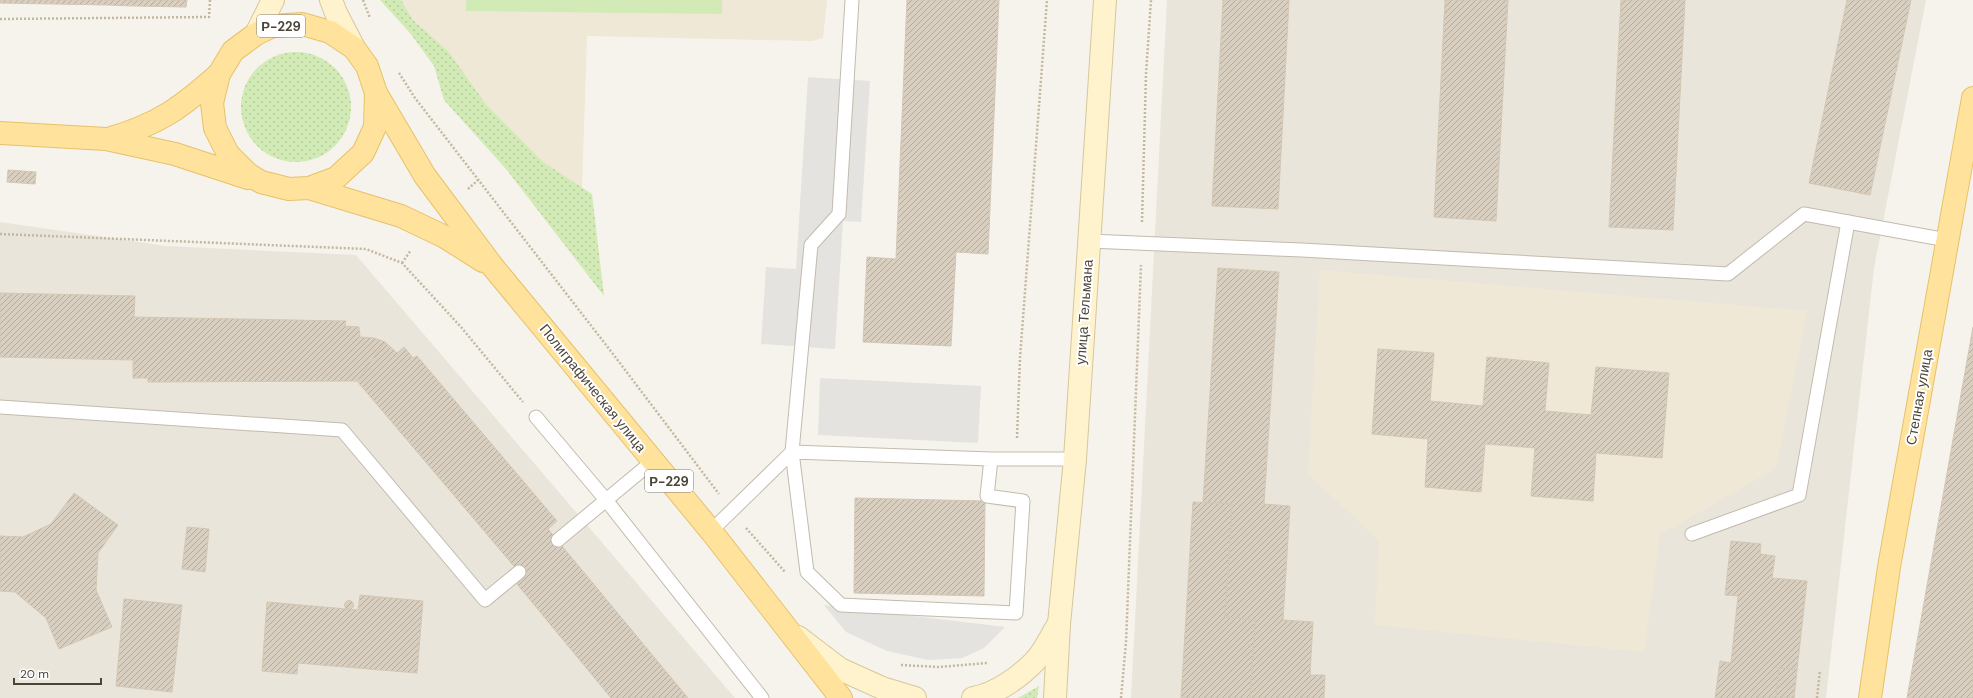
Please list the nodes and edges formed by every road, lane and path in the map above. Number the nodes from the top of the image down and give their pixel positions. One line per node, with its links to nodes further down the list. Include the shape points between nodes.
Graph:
1 (210, 0): 9 (path, via 209,16)
2 (273, 0): 11 (street)
3 (332, 0): 12 (street)
4 (363, 0): 10 (path)
5 (852, 0): 29 (lane, via 839,214 811,245)
6 (1047, 0): 31 (path, via 1020,358)
7 (1105, 0): 24 (street, улица Тельмана)
8 (1151, 0): 25 (path, via 1146,74)
9 (0, 19)
10 (371, 22)
11 (256, 34): 12 (main road, Полиграфическая улица / Р-229, via 273,26 302,24 330,32); 14 (main road, Полиграфическая улица / Р-229, via 233,51)
12 (354, 48): 15 (main road, Полиграфическая улица / Р-229, via 367,66)
13 (395, 68): 35 (path, via 415,98)
14 (219, 74): 18 (main road, Полиграфическая улица / Р-229, via 188,102 165,117 138,130); 19 (main road, Полиграфическая улица / Р-229, via 212,103 215,128 228,154 248,174)
15 (376, 93): 20 (main road, Полиграфическая улица / Р-229, via 375,127 363,153 336,178); 26 (main road, Полиграфическая улица / Р-229, via 425,176)
16 (1973, 98): 23 (main road, Степная улица)
17 (0, 133): 18 (main road, Полиграфическая улица / Р-229)
18 (106, 139): 19 (main road, Полиграфическая улица / Р-229, via 175,154)
19 (261, 182): 20 (main road, Полиграфическая улица / Р-229, via 289,189)
20 (309, 188): 26 (main road, Полиграфическая улица / Р-229, via 401,216 445,237)
21 (1848, 222): 23 (lane); 25 (lane, via 1804,214 1728,274); 37 (lane, via 1798,495)
22 (0, 234): 28 (path, via 366,249 402,263 461,327)
23 (1947, 240): 53 (main road, Степная улица, via 1888,567)
24 (1089, 241): 25 (lane); 32 (street, улица Тельмана)
25 (1142, 243): 51 (path, via 1126,642)
26 (494, 267): 33 (main road, Полиграфическая улица / Р-229)
27 (0, 407): 39 (lane, via 342,430 485,600)
28 (536, 417): 34 (lane)
29 (792, 452): 30 (lane); 30 (lane, via 807,572 841,605 1016,613 1024,501 987,496); 35 (lane)
30 (990, 459): 31 (lane)
31 (1016, 459): 32 (lane)
32 (1075, 459): 41 (street, улица Тельмана)
33 (653, 461): 34 (lane); 36 (main road, Полиграфическая улица / Р-229)
34 (606, 500): 38 (lane); 46 (lane)
35 (731, 511): 36 (lane); 40 (path)
36 (711, 531): 42 (main road, Полиграфическая улица / Р-229)
37 (1692, 534)
38 (558, 540)
39 (519, 572)
40 (787, 575)
41 (1059, 624): 49 (street, улица Тельмана, via 1036,659 1015,679 983,696); 50 (street, улица Тельмана)
42 (784, 627): 47 (main road, Полиграфическая улица / Р-229); 48 (street, via 840,669 882,688)
43 (989, 663): 44 (path, via 939,668)
44 (895, 664)
45 (1820, 670): 52 (path)
46 (762, 698)
47 (841, 698)
48 (915, 698)
49 (972, 698)
50 (1055, 698)
51 (1121, 698)
52 (1818, 698)
53 (1870, 698)

